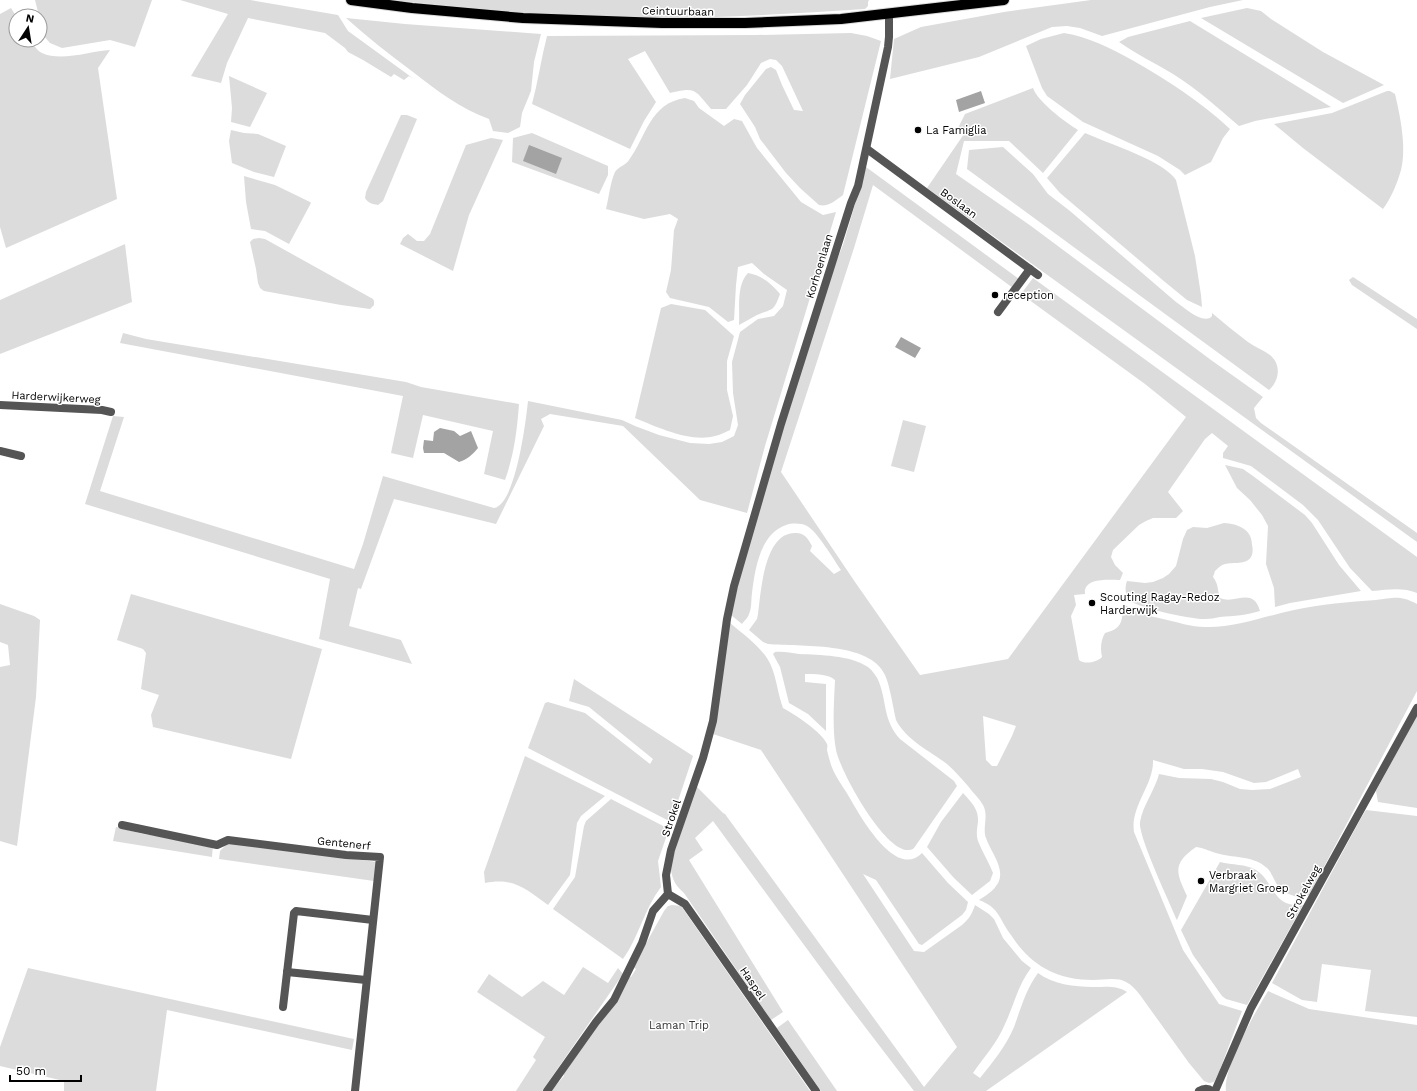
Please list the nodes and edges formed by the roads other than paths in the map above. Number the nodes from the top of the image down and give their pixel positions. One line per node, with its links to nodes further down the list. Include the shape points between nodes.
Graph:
1 (351, 0): 3 (main road, Ceintuurbaan, via 523,18 662,23 745,23)
2 (1004, 0): 3 (main road, Ceintuurbaan)
3 (889, 14): 4 (street, Korhoenlaan, via 888,47)
4 (866, 149): 5 (street, Boslaan); 12 (street, Korhoenlaan, via 858,186)
5 (1030, 269): 6 (street, Boslaan); 7 (street)
6 (1038, 275)
7 (998, 312)
8 (0, 406): 9 (street, Harderwijkerweg)
9 (111, 412)
10 (0, 451): 11 (street)
11 (21, 456)
12 (752, 522): 15 (street, Strokel, via 727,619 713,721 671,850 666,875)
13 (1417, 708): 24 (street, Strokelweg, via 1251,1008)
14 (122, 825): 16 (street, Gentenerf, via 217,844 228,840 380,858)
15 (668, 894): 21 (street, via 653,911 642,943 614,1000); 22 (street, Haspel, via 685,904)
16 (373, 920): 17 (street, via 296,911); 18 (street, Gentenerf)
17 (287, 972): 18 (street); 19 (street)
18 (366, 980): 20 (street, Gentenerf)
19 (283, 1007)
20 (354, 1091)
21 (547, 1091)
22 (816, 1091)
23 (1199, 1091): 24 (street)
24 (1214, 1091)

